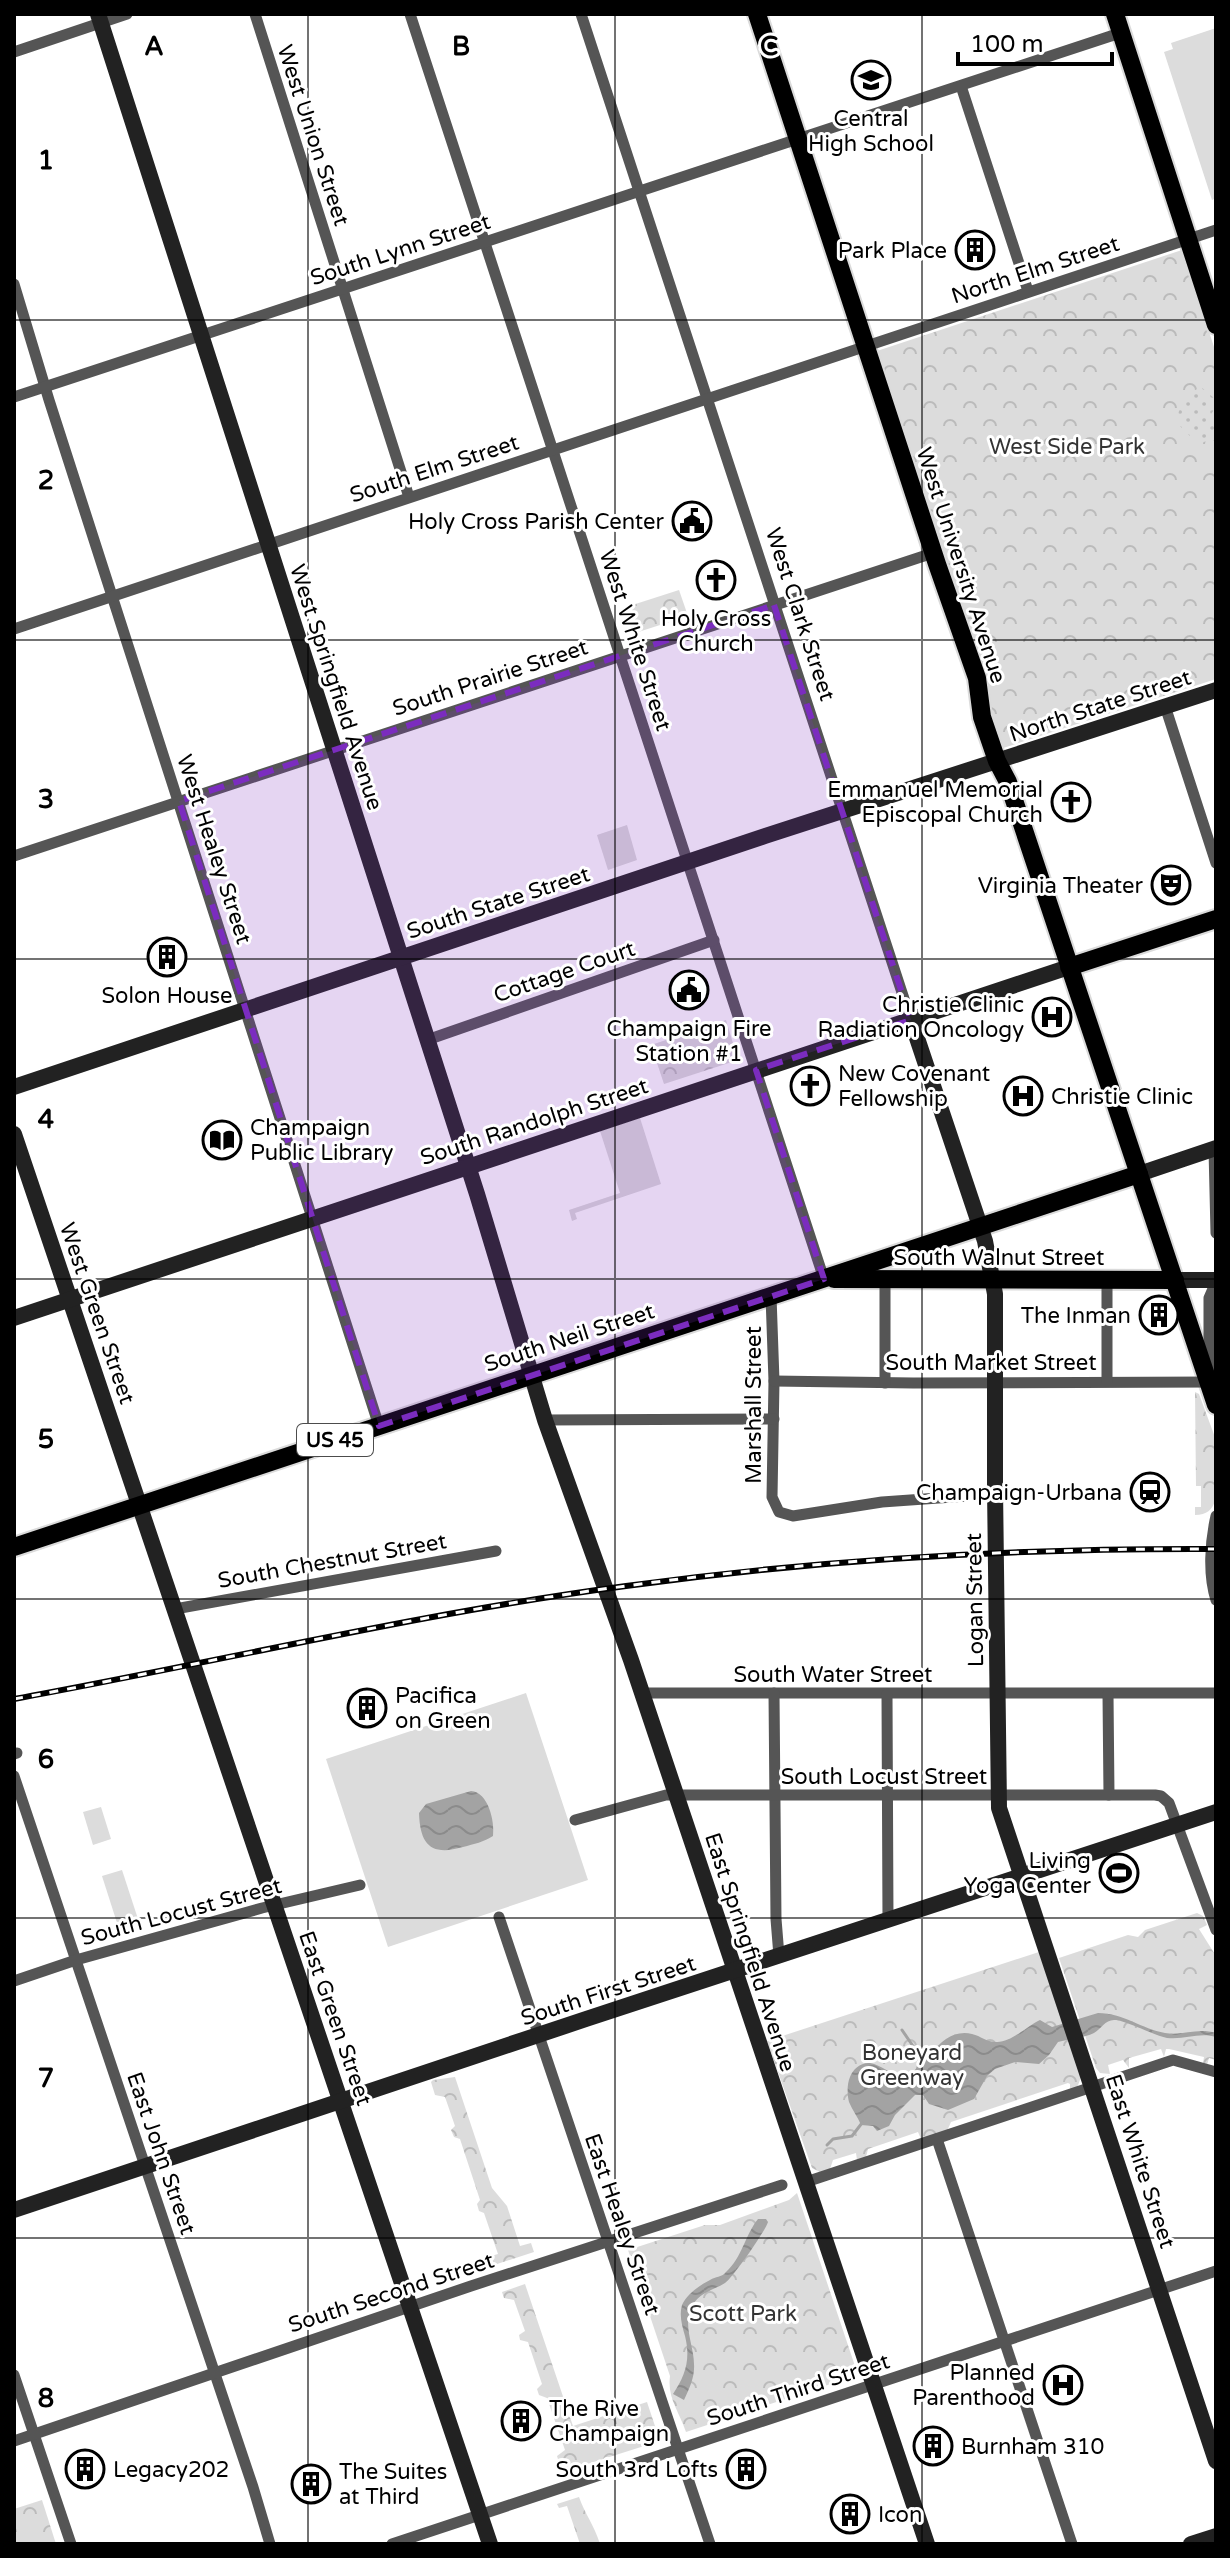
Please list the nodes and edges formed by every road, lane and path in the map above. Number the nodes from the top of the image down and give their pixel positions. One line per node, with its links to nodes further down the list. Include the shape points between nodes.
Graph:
1 (127, 14): 7 (street)
2 (255, 14): 17 (street, West Union Street)
3 (410, 14): 15 (street, West White Street)
4 (581, 14): 12 (street, West Clark Street)
5 (757, 14): 11 (main road, West University Avenue)
6 (1115, 14): 8 (main road)
7 (99, 19): 9 (street); 20 (main road, West Springfield Avenue)
8 (1120, 33): 10 (street, South Lynn Street); 14 (main road)
9 (14, 52)
10 (961, 86): 11 (street, South Lynn Street); 18 (street)
11 (798, 139): 12 (street, South Lynn Street); 21 (main road, West University Avenue)
12 (639, 192): 15 (street, South Lynn Street); 24 (street, West Clark Street)
13 (1216, 230): 14 (street, North Elm Street)
14 (1188, 239): 18 (street, North Elm Street); 19 (main road)
15 (483, 242): 17 (street, South Lynn Street); 25 (street, West White Street)
16 (14, 284): 22 (street, West Healey Street)
17 (342, 289): 20 (street, South Lynn Street); 26 (street, West Union Street)
18 (1028, 291): 21 (street, North Elm Street)
19 (1216, 325)
20 (201, 336): 22 (street, South Lynn Street); 27 (main road, West Springfield Avenue)
21 (866, 346): 24 (street, South Elm Street); 28 (main road, West University Avenue)
22 (45, 386): 23 (street, South Lynn Street); 29 (street, West Healey Street)
23 (14, 397)
24 (708, 398): 25 (street, South Elm Street); 30 (street, West Clark Street)
25 (551, 450): 26 (street, South Elm Street); 32 (street, West White Street)
26 (409, 497): 27 (street, South Elm Street)
27 (268, 544): 29 (street, South Elm Street); 35 (main road, West Springfield Avenue)
28 (933, 553): 30 (street, South Prairie Street); 36 (main road, West University Avenue, via 977,678 982,717)
29 (112, 596): 31 (street, South Elm Street); 37 (street, West Healey Street)
30 (774, 605): 32 (street, South Prairie Street); 38 (street, West Clark Street)
31 (14, 629)
32 (620, 656): 35 (street, South Prairie Street); 40 (street, West White Street)
33 (1216, 690): 34 (main road, North State Street)
34 (1165, 706): 36 (main road, North State Street); 41 (street)
35 (334, 749): 37 (street, South Prairie Street); 44 (main road, West Springfield Avenue)
36 (997, 761): 38 (main road, South State Street); 45 (main road, West University Avenue)
37 (179, 801): 39 (street, South Prairie Street); 46 (street, West Healey Street)
38 (842, 811): 40 (main road, South State Street); 47 (street, West Clark Street)
39 (14, 856)
40 (688, 862): 43 (street, West White Street); 44 (main road, South State Street)
41 (1216, 863)
42 (1216, 919): 45 (main road)
43 (714, 940): 48 (street, Cottage Court); 49 (street, West White Street)
44 (401, 958): 46 (main road, South State Street); 48 (main road, West Springfield Avenue)
45 (1069, 967): 47 (main road, South Randolph Street); 54 (main road, West University Avenue)
46 (246, 1010): 50 (main road, South State Street); 55 (street, West Healey Street)
47 (911, 1020): 49 (main road, South Randolph Street); 56 (main road, West Clark Street)
48 (427, 1040): 53 (main road, West Springfield Avenue)
49 (757, 1070): 53 (main road, South Randolph Street); 58 (street, West White Street)
50 (14, 1087)
51 (14, 1134): 65 (main road, West Green Street)
52 (1215, 1148): 54 (main road); 57 (street)
53 (468, 1166): 55 (main road, South Randolph Street); 67 (main road, West Springfield Avenue)
54 (1139, 1174): 56 (main road, South Neil Street); 59 (main road, West University Avenue)
55 (313, 1218): 65 (main road, South Randolph Street); 76 (street, West Healey Street)
56 (980, 1227): 58 (main road, South Neil Street); 61 (main road, Logan Street)
57 (1216, 1233)
58 (824, 1279): 60 (main road, South Walnut Street); 64 (main road, South Neil Street)
59 (1175, 1280): 62 (main road, South Walnut Street); 63 (main road); 70 (main road, West University Avenue)
60 (885, 1281): 61 (main road, South Walnut Street); 71 (street)
61 (994, 1281): 62 (main road, South Walnut Street); 72 (main road, Logan Street)
62 (1107, 1281): 69 (street)
63 (1216, 1281): 70 (street, via 1209,1298)
64 (771, 1296): 67 (main road, South Neil Street); 68 (street, Marshall Street)
65 (70, 1299): 66 (main road, South Randolph Street); 78 (main road, West Green Street)
66 (14, 1318)
67 (531, 1375): 75 (main road, East Springfield Avenue); 76 (main road, South Neil Street / US 45)
68 (774, 1381): 71 (street, South Market Street); 74 (street, Marshall Street)
69 (1107, 1381): 70 (street, South Market Street); 72 (street, South Market Street)
70 (1212, 1382): 73 (main road, West University Avenue)
71 (885, 1383): 72 (street, South Market Street)
72 (995, 1383): 88 (main road, Logan Street)
73 (1216, 1405)
74 (774, 1419): 75 (street); 77 (street, Marshall Street, via 772,1497 779,1512 793,1516)
75 (545, 1420): 84 (main road, East Springfield Avenue)
76 (379, 1426): 78 (main road, South Neil Street / US 45)
77 (967, 1496)
78 (140, 1505): 80 (main road, South Neil Street / US 45); 83 (main road, East Green Street)
79 (1215, 1521): 82 (street)
80 (14, 1547)
81 (496, 1551): 83 (street, South Chestnut Street)
82 (1216, 1600)
83 (175, 1609): 102 (main road, East Green Street)
84 (642, 1693): 85 (street, South Water Street); 91 (main road, East Springfield Avenue)
85 (774, 1693): 87 (street, South Water Street); 94 (street)
86 (1216, 1693): 89 (street, South Water Street)
87 (887, 1694): 88 (street, South Water Street); 92 (street)
88 (997, 1694): 89 (street, South Water Street); 95 (main road, Logan Street)
89 (1108, 1694): 93 (street)
90 (14, 1776): 96 (street, East John Street)
91 (676, 1795): 94 (street, South Locust Street); 98 (street, South Locust Street); 108 (main road, East Springfield Avenue)
92 (887, 1795): 94 (street, South Locust Street); 95 (street, South Locust Street); 104 (street)
93 (1109, 1795): 95 (street, South Locust Street); 99 (street, South Locust Street, via 1161,1796)
94 (776, 1796): 106 (street)
95 (998, 1796): 100 (main road, Logan Street)
96 (19, 1807): 107 (street, East John Street)
97 (1216, 1812): 99 (main road, South First Street)
98 (575, 1820)
99 (1179, 1825): 100 (main road, South First Street); 105 (street)
100 (1022, 1876): 104 (main road, South First Street); 112 (main road, East White Street)
101 (360, 1885): 102 (street, South Locust Street)
102 (275, 1906): 107 (street, South Locust Street); 113 (main road, East Green Street)
103 (499, 1917): 110 (street, East Healey Street)
104 (888, 1921): 106 (main road, South First Street)
105 (1216, 1930)
106 (779, 1956): 108 (main road, South First Street)
107 (76, 1960): 109 (street, South Locust Street); 115 (street, East John Street)
108 (734, 1971): 110 (main road, South First Street); 116 (main road, East Springfield Avenue)
109 (14, 1981)
110 (538, 2035): 113 (main road, South First Street); 119 (street, East Healey Street)
111 (1216, 2072): 112 (street, via 1173,2060)
112 (1093, 2085): 114 (street); 121 (main road, East White Street)
113 (340, 2101): 115 (main road, South First Street); 122 (main road, East Green Street)
114 (937, 2139): 116 (street); 123 (street)
115 (144, 2165): 118 (main road, South First Street); 124 (street, East John Street)
116 (806, 2182): 126 (main road, East Springfield Avenue)
117 (782, 2185): 119 (street, South Second Street)
118 (14, 2210)
119 (608, 2242): 122 (street, South Second Street); 129 (street, East Healey Street)
120 (1216, 2271): 121 (street, South Third Street)
121 (1160, 2290): 123 (street, South Third Street); 130 (main road, East White Street)
122 (410, 2308): 124 (street, South Second Street); 131 (main road, East Green Street)
123 (1004, 2341): 126 (street, South Third Street); 139 (street)
124 (215, 2372): 127 (street, South Second Street); 134 (street, East John Street)
125 (14, 2375): 127 (street)
126 (874, 2386): 129 (street, South Third Street); 138 (main road, East Springfield Avenue)
127 (34, 2434): 128 (street, South Second Street); 133 (street)
128 (14, 2441)
129 (678, 2449): 131 (street, South Third Street); 137 (street, East Healey Street)
130 (1216, 2461)
131 (480, 2515): 135 (street, South Third Street); 136 (main road, East Green Street)
132 (1216, 2536): 140 (main road)
133 (71, 2544)
134 (270, 2544)
135 (392, 2544)
136 (490, 2544)
137 (710, 2544)
138 (927, 2544)
139 (1072, 2544)
140 (1191, 2544)

